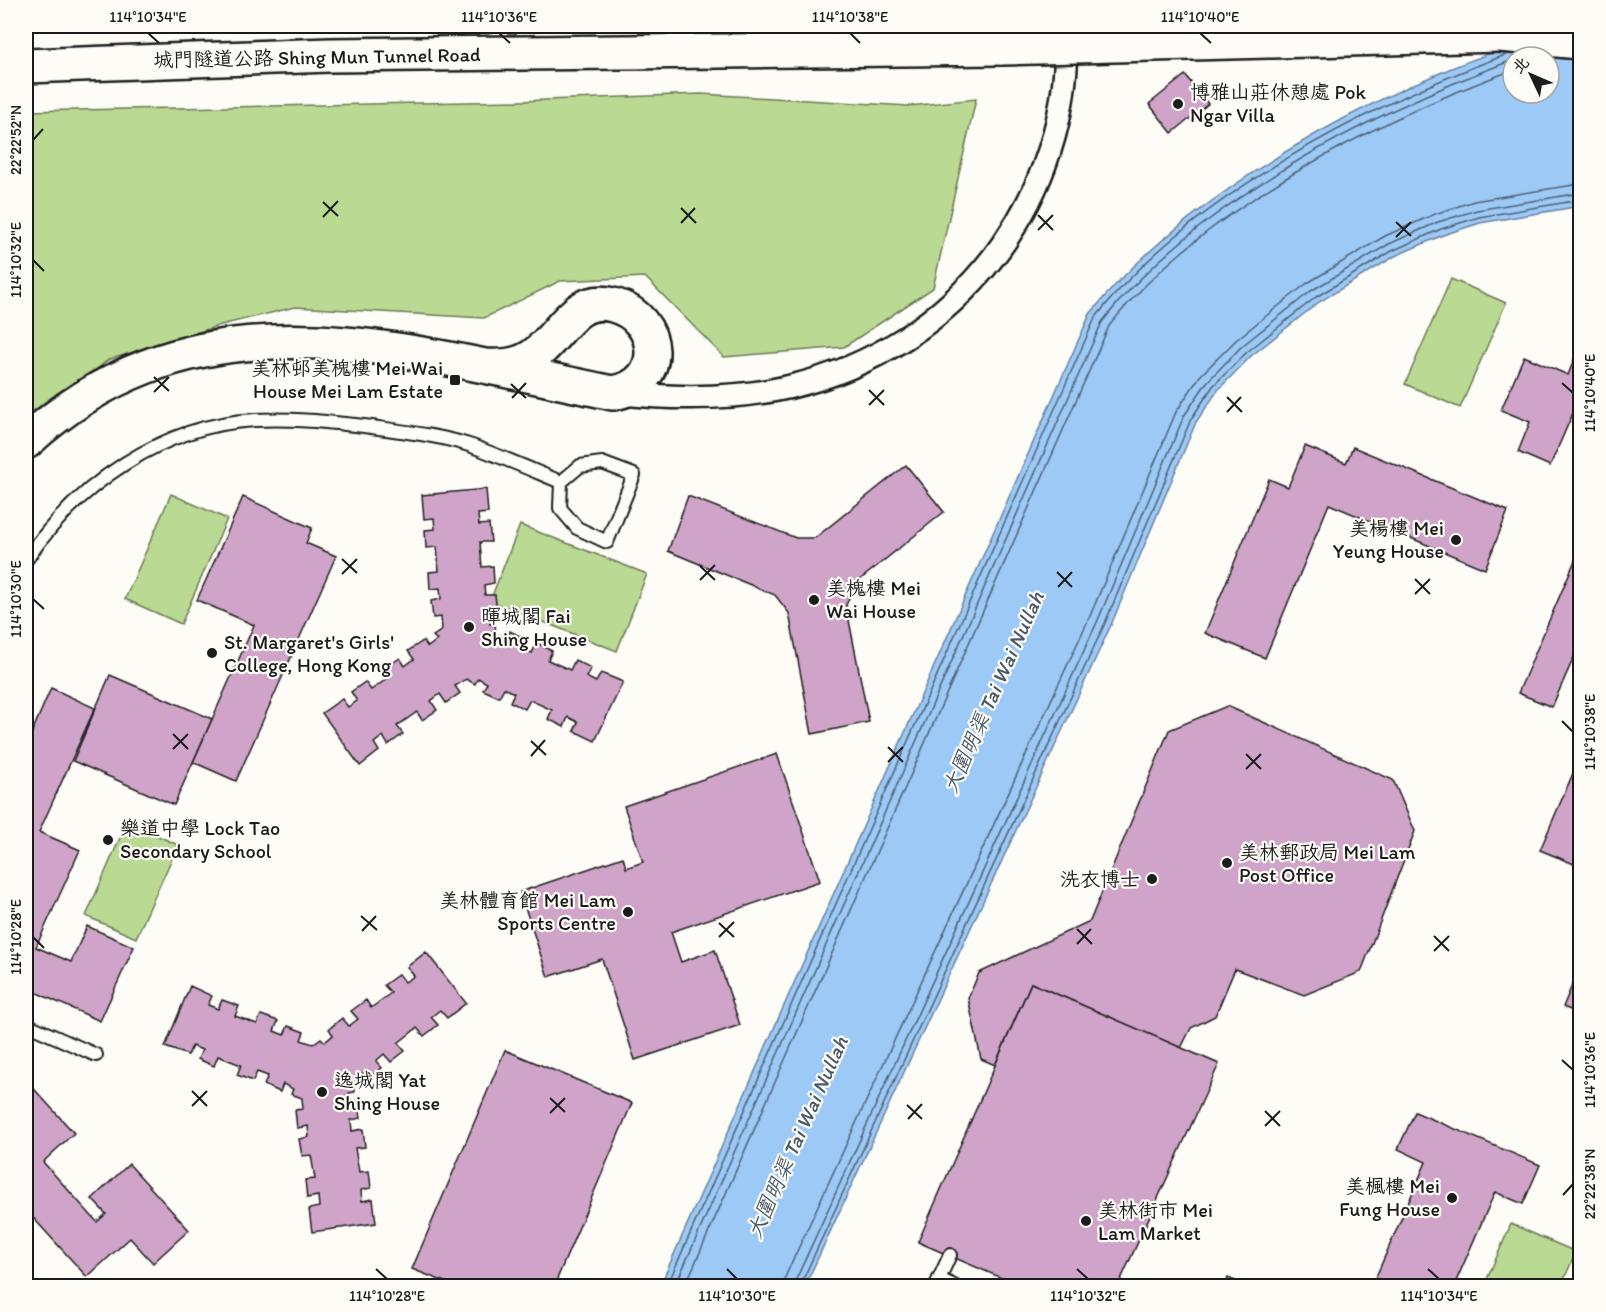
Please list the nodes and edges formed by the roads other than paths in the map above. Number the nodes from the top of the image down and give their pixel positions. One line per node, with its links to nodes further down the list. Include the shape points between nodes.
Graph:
1 (1066, 26): 7 (street, via 1061,108 1033,195 1002,247 939,314 866,361 788,387 677,398)
2 (1581, 30): 3 (main road, 城門隧道公路 Shing Mun Tunnel Road)
3 (1500, 35): 4 (main road); 5 (main road, 城門隧道公路 Shing Mun Tunnel Road, bridge, via 1002,48 330,55)
4 (1581, 42)
5 (26, 66)
6 (484, 366): 7 (main road); 7 (main road, via 508,366 527,360 576,311 594,304 613,304 642,324 652,355 643,380); 8 (main road, via 355,344 299,340 232,344 170,358 111,382 60,413)
7 (613, 393)
8 (26, 442)
9 (561, 482): 9 (lane, via 580,466 602,463 634,475 607,542 577,528 560,508); 10 (lane, via 470,446 343,424 253,420 179,437 129,460 67,510)
10 (26, 560)
11 (26, 1024): 12 (lane)
12 (96, 1055)
13 (950, 1255): 14 (lane)
14 (937, 1283): 15 (lane)
15 (954, 1287)

